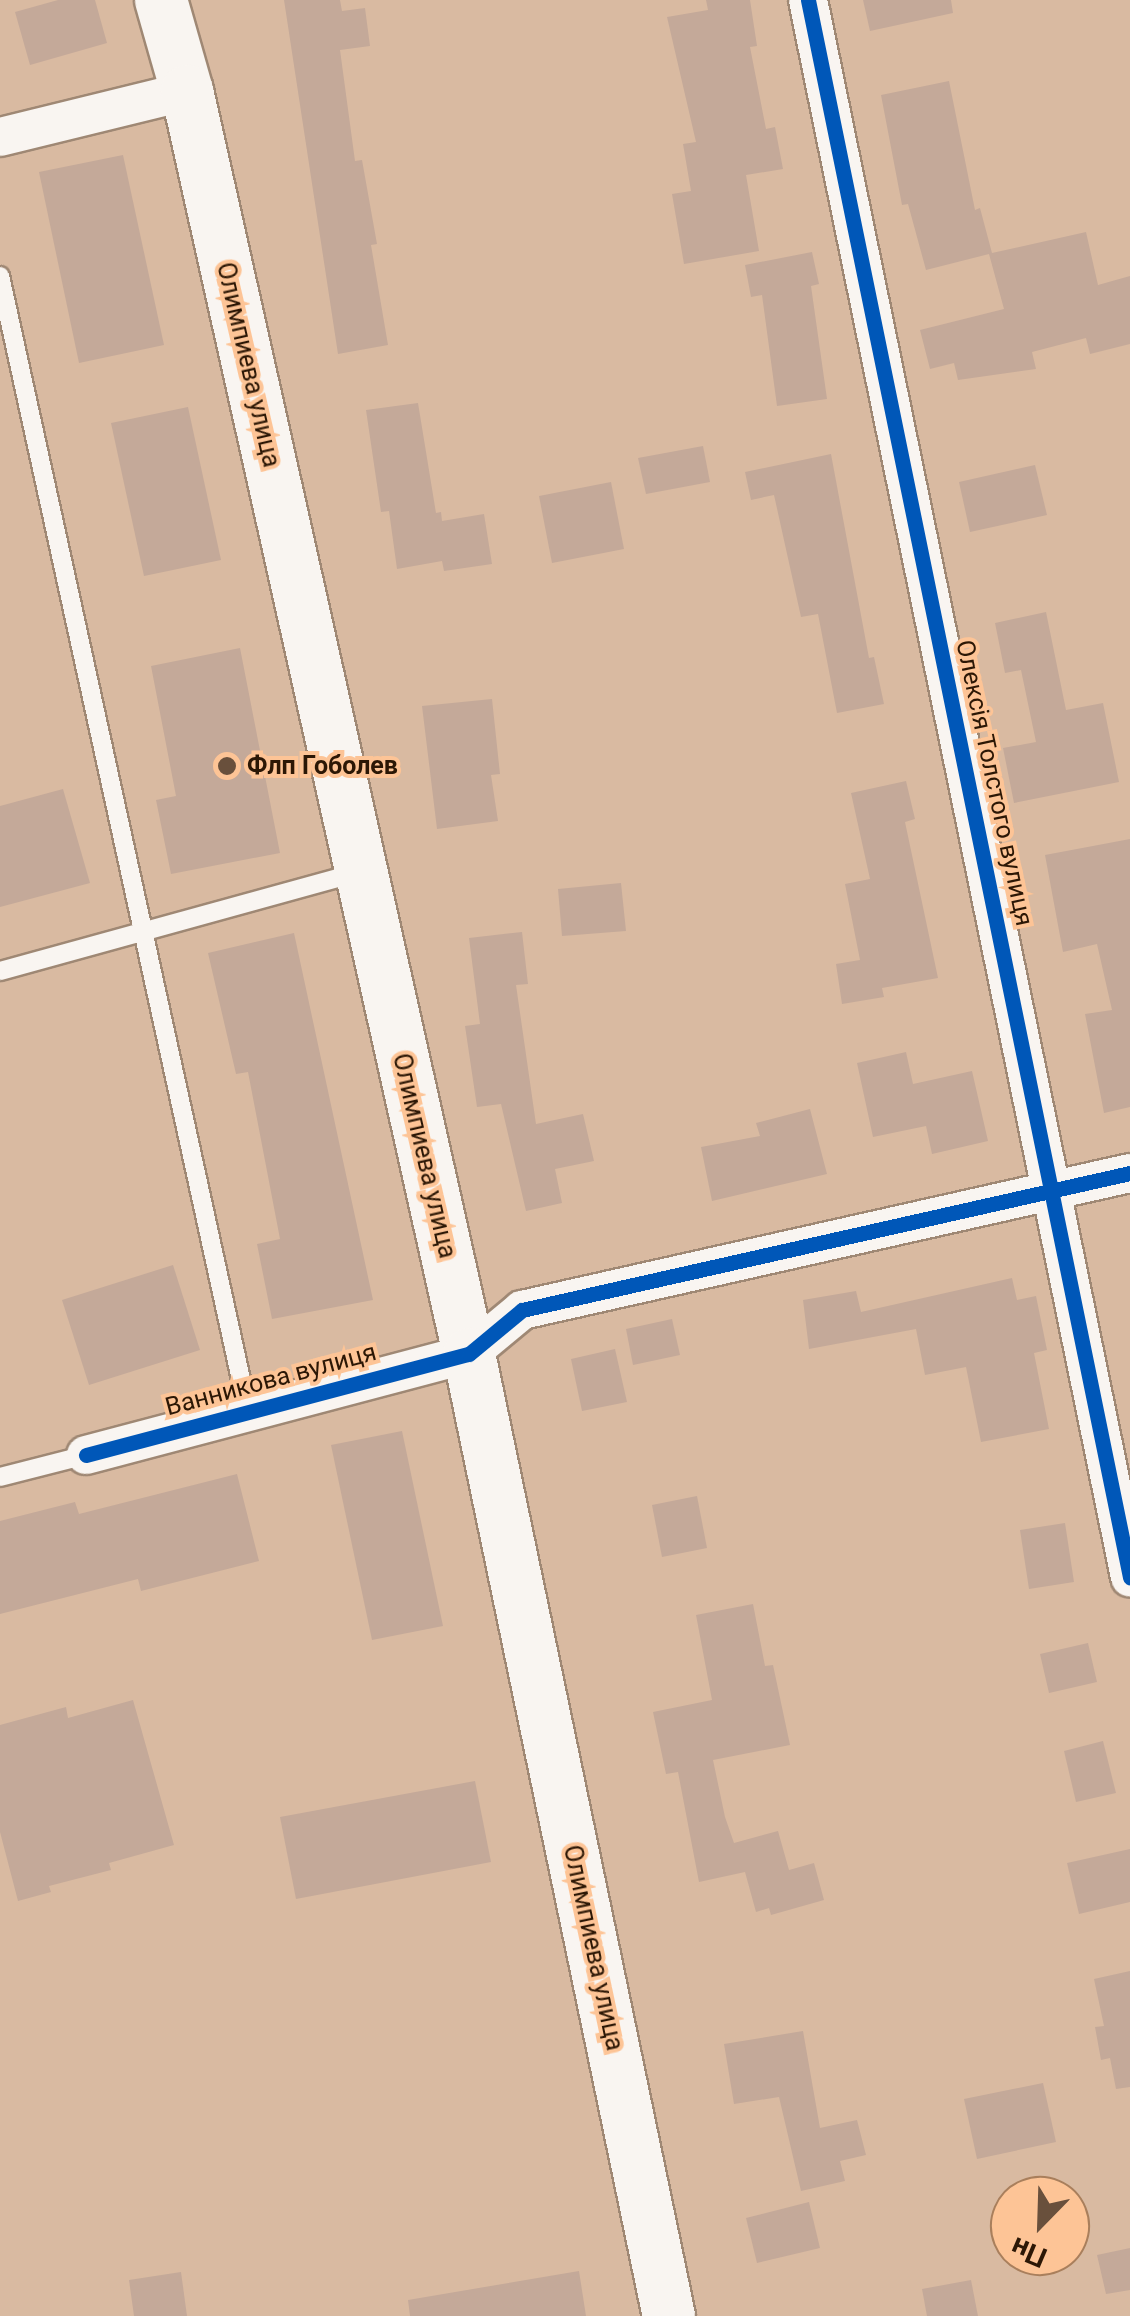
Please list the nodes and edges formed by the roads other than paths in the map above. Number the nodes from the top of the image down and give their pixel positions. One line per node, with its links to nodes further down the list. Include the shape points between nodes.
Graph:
1 (161, 0): 3 (main road, Олимпиева улица)
2 (808, 0): 10 (street, Олексія Толстого вулиця)
3 (186, 92): 4 (street); 6 (main road, Олимпиева улица)
4 (0, 137)
5 (0, 276): 7 (lane)
6 (361, 872): 7 (lane); 11 (main road, Олимпиева улица)
7 (140, 932): 8 (lane); 12 (lane)
8 (0, 971)
9 (1130, 1173): 10 (street)
10 (1052, 1188): 11 (street, via 522,1310); 15 (street, Олексія Толстого вулиця)
11 (469, 1354): 12 (street, Ванникова вулиця); 16 (main road, Олимпиева улица)
12 (248, 1412): 13 (street, Ванникова вулиця)
13 (86, 1455): 14 (lane)
14 (0, 1477)
15 (1130, 1577)
16 (670, 2316)

